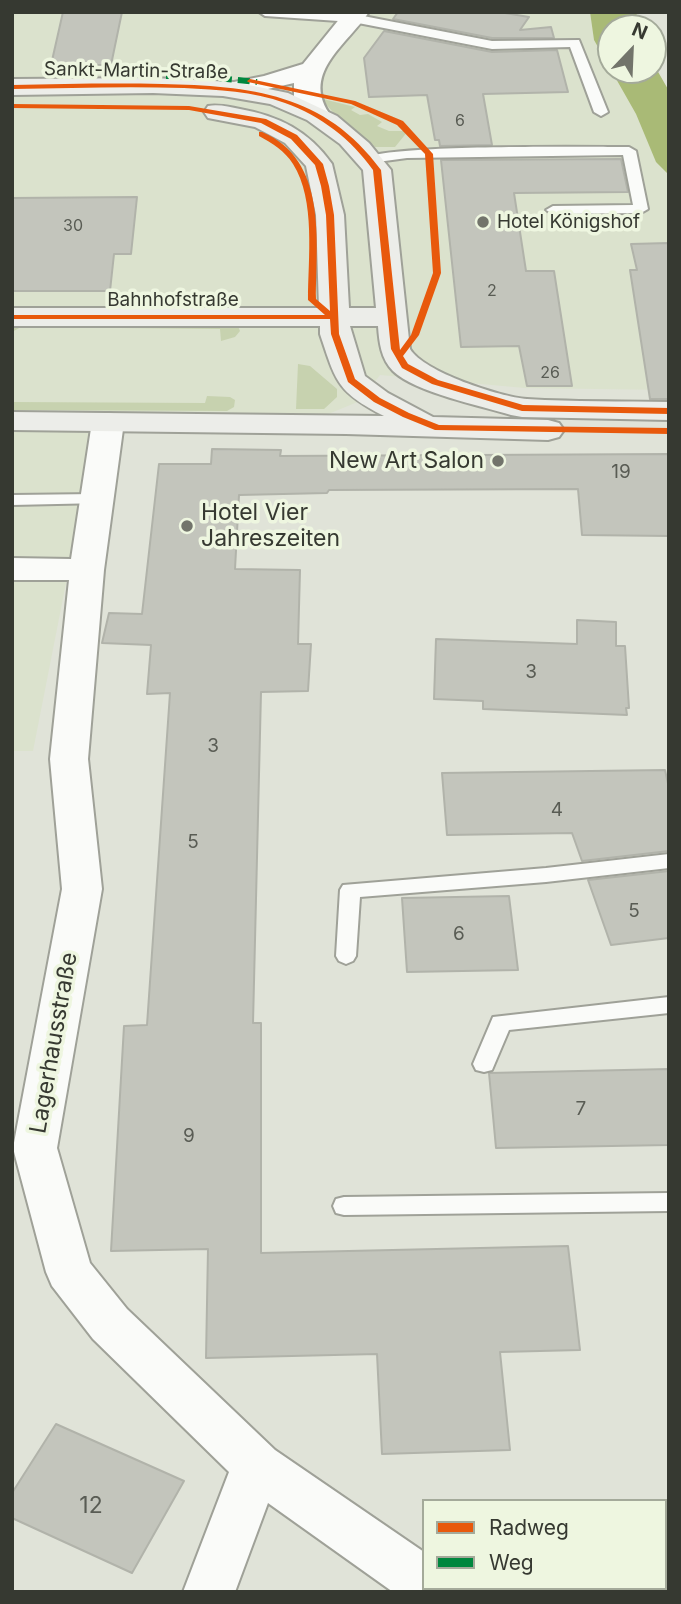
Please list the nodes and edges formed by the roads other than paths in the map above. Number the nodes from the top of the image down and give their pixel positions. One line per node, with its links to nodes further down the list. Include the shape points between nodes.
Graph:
1 (265, 12): 2 (lane)
2 (355, 15): 3 (street); 7 (lane, via 492,45 575,43)
3 (309, 70): 5 (street); 8 (street, via 308,105)
4 (12, 87): 5 (main road, Sankt-Martin-Straße)
5 (233, 89): 8 (main road, Sankt-Martin-Straße, via 288,101)
6 (12, 106): 14 (main road, Sankt-Martin-Straße, via 189,108 263,121 294,138 319,164 325,186)
7 (601, 112)
8 (316, 113): 11 (main road, Sankt-Martin-Straße)
9 (488, 144): 10 (lane, via 438,145)
10 (407, 154): 11 (lane); 12 (lane, via 629,152 641,209)
11 (370, 159): 15 (main road, via 377,170)
12 (553, 210)
13 (12, 317): 14 (main road, Bahnhofstraße)
14 (333, 317): 15 (main road, Bahnhofstraße); 17 (main road, Sankt-Martin-Straße, via 351,380)
15 (392, 317): 16 (main road, via 395,349)
16 (405, 366): 17 (main road, via 396,383); 18 (main road, via 435,382 522,408)
17 (377, 400): 21 (main road); 22 (main road, Sankt-Martin-Straße)
18 (669, 411)
19 (12, 421): 20 (main road)
20 (108, 422): 21 (main road); 24 (street, Lagerhausstraße)
21 (346, 424): 22 (main road)
22 (438, 428): 23 (main road)
23 (669, 431)
24 (97, 499): 25 (lane); 27 (street, Lagerhausstraße)
25 (12, 500)
26 (16, 566): 27 (street)
27 (87, 569): 34 (street, Lagerhausstraße, via 69,759 82,889 36,1148 69,1272 110,1324)
28 (669, 861): 29 (lane, via 546,876 350,890)
29 (346, 956)
30 (669, 1005): 31 (lane, via 501,1023)
31 (484, 1064)
32 (669, 1202): 33 (lane)
33 (344, 1206)
34 (257, 1466): 35 (street, Lagerhausstraße); 36 (street)
35 (422, 1582)
36 (209, 1592)

